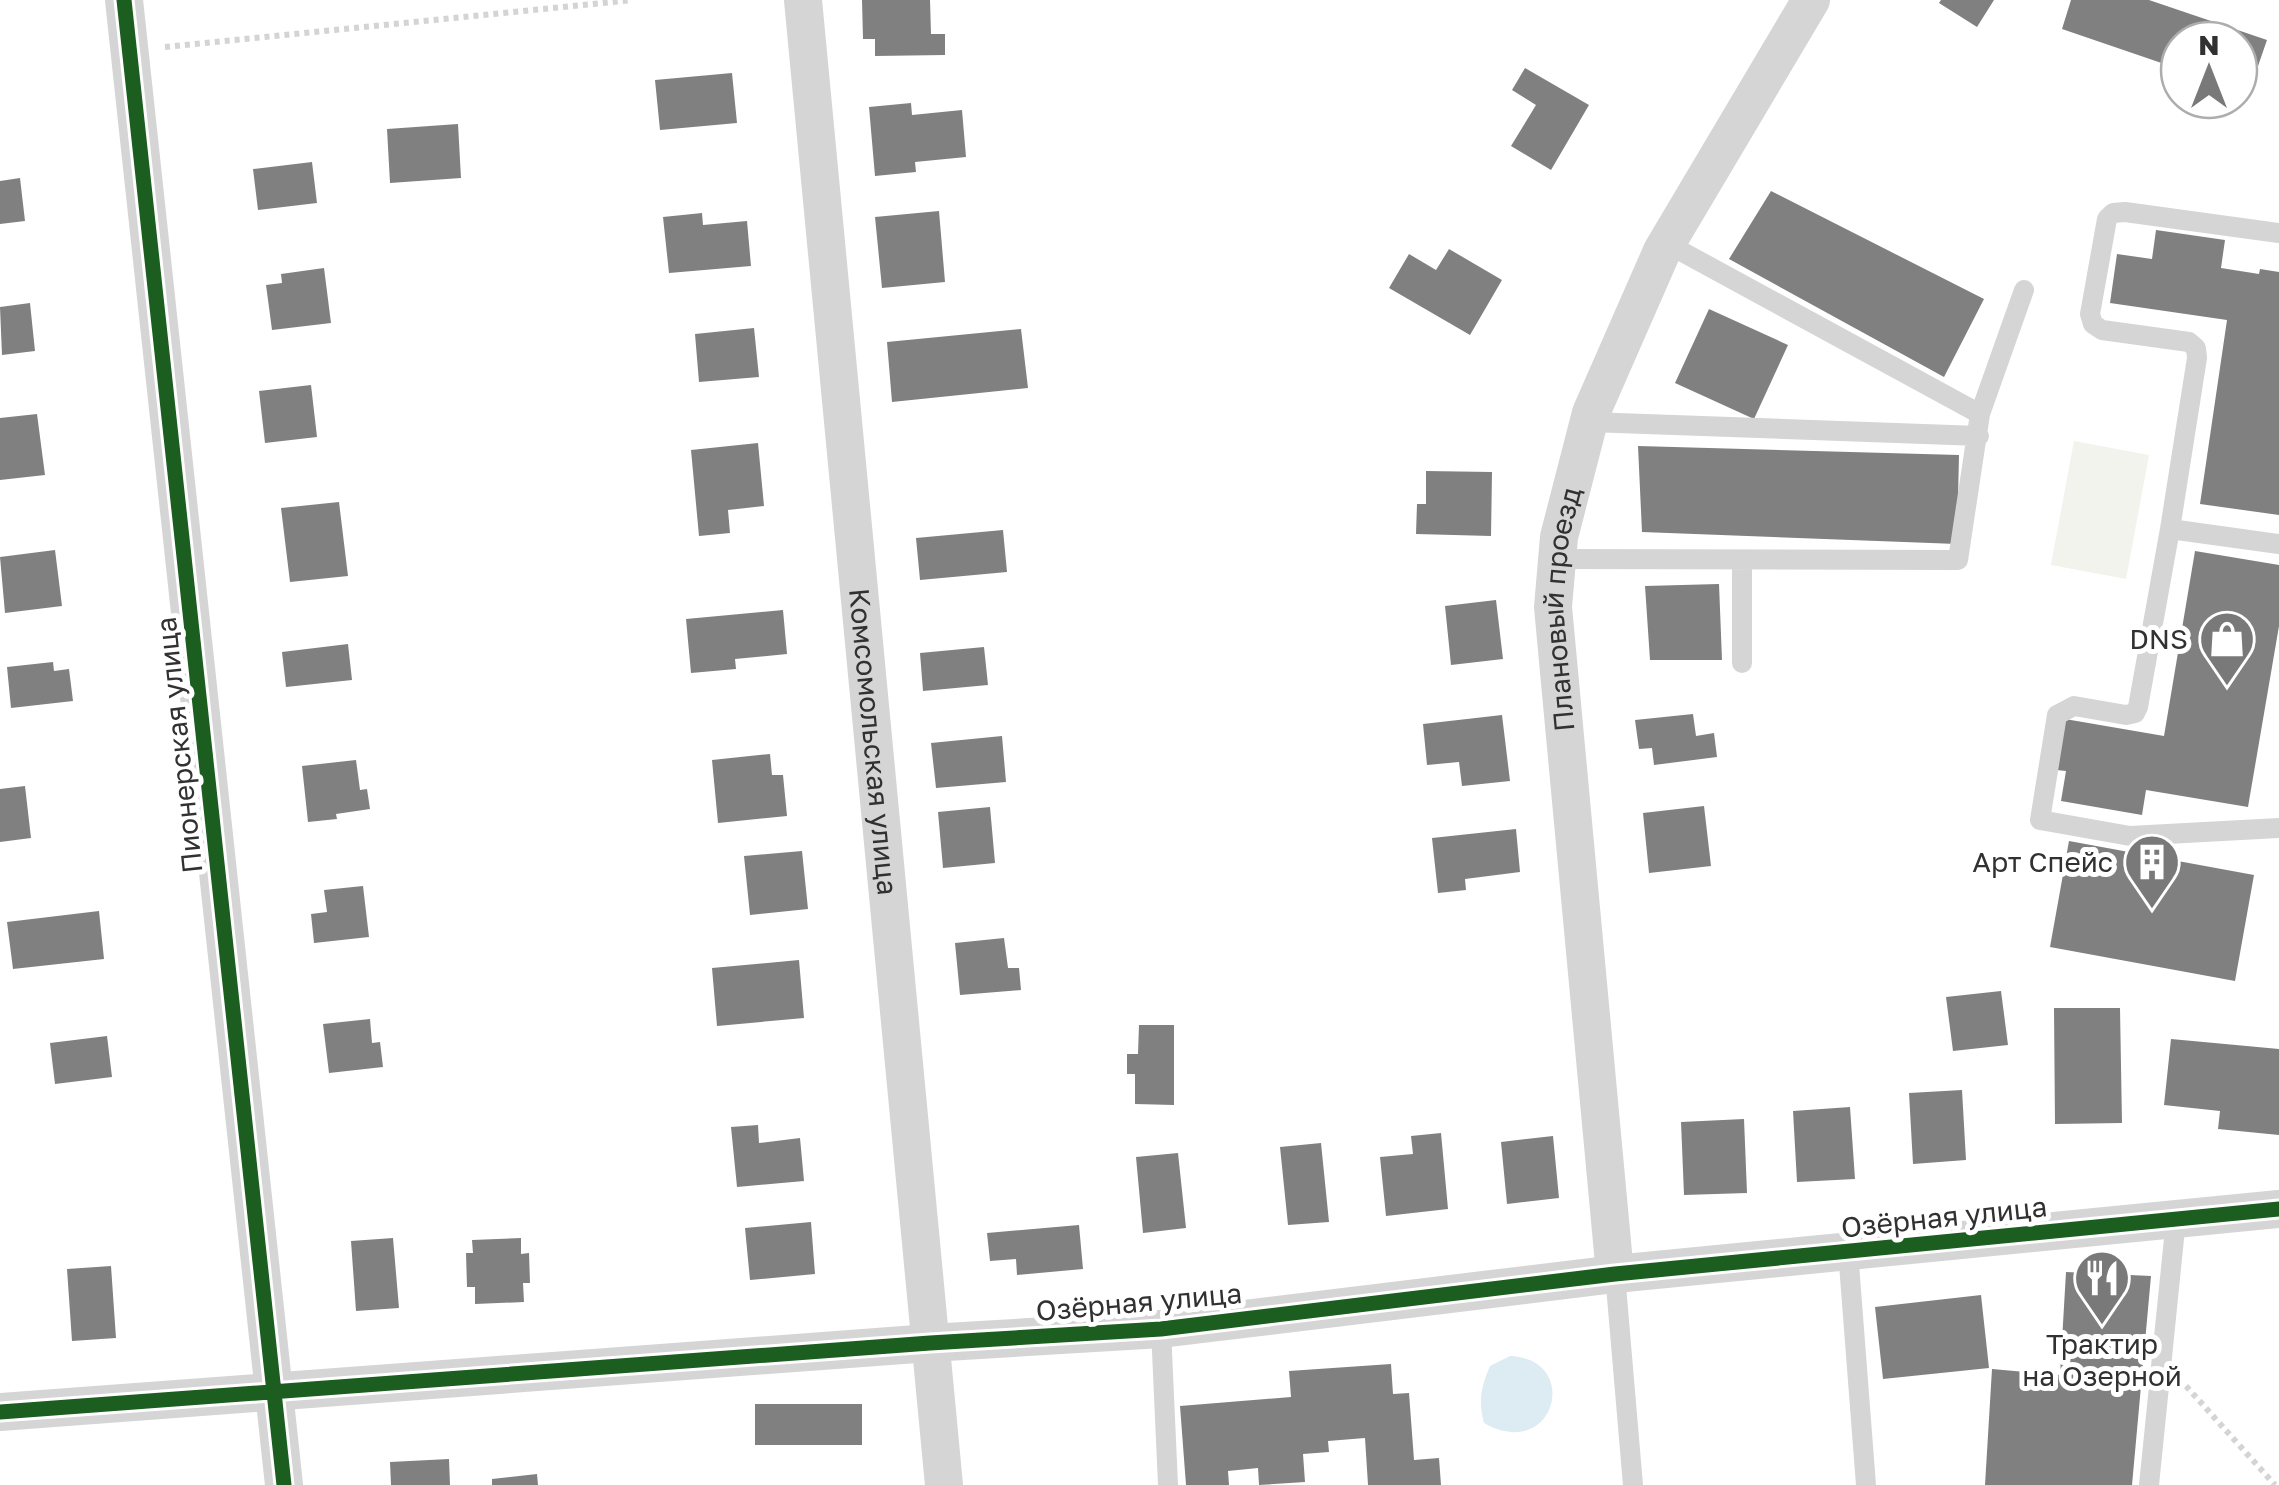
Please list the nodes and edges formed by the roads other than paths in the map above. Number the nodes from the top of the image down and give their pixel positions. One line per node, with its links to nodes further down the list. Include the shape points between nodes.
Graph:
1 (124, 0): 22 (street, Пионерская улица)
2 (803, 0): 21 (street, Комсомольская улица)
3 (1811, 0): 5 (street, Плановый проезд)
4 (2279, 233): 10 (lane, via 2125,212 2107,219 2093,324 2196,348)
5 (1666, 243): 7 (lane); 8 (street, Плановый проезд)
6 (2024, 290): 7 (lane)
7 (1980, 414): 9 (lane)
8 (1590, 422): 9 (lane); 12 (street, Плановый проезд)
9 (1979, 436): 13 (lane, via 1958,560)
10 (2170, 529): 11 (lane); 15 (lane, via 2138,707 2126,716 2074,706 2057,715 2040,820 2130,836)
11 (2279, 544)
12 (1558, 559): 13 (lane); 19 (street, Плановый проезд, via 1554,607)
13 (1742, 560): 14 (lane)
14 (1742, 663)
15 (2279, 828)
16 (2279, 1208): 17 (street, Озёрная улица)
17 (2176, 1218): 18 (street, Озёрная улица); 29 (lane)
18 (1848, 1251): 19 (street, Озёрная улица); 28 (lane)
19 (1615, 1274): 20 (street, Озёрная улица); 27 (lane)
20 (1162, 1329): 21 (street, Озёрная улица); 26 (lane)
21 (930, 1343): 22 (street, Озёрная улица); 25 (street, Комсомольская улица)
22 (274, 1394): 23 (street, Озёрная улица); 24 (street, Пионерская улица)
23 (0, 1412)
24 (284, 1485)
25 (944, 1485)
26 (1168, 1485)
27 (1633, 1485)
28 (1866, 1485)
29 (2149, 1485)

